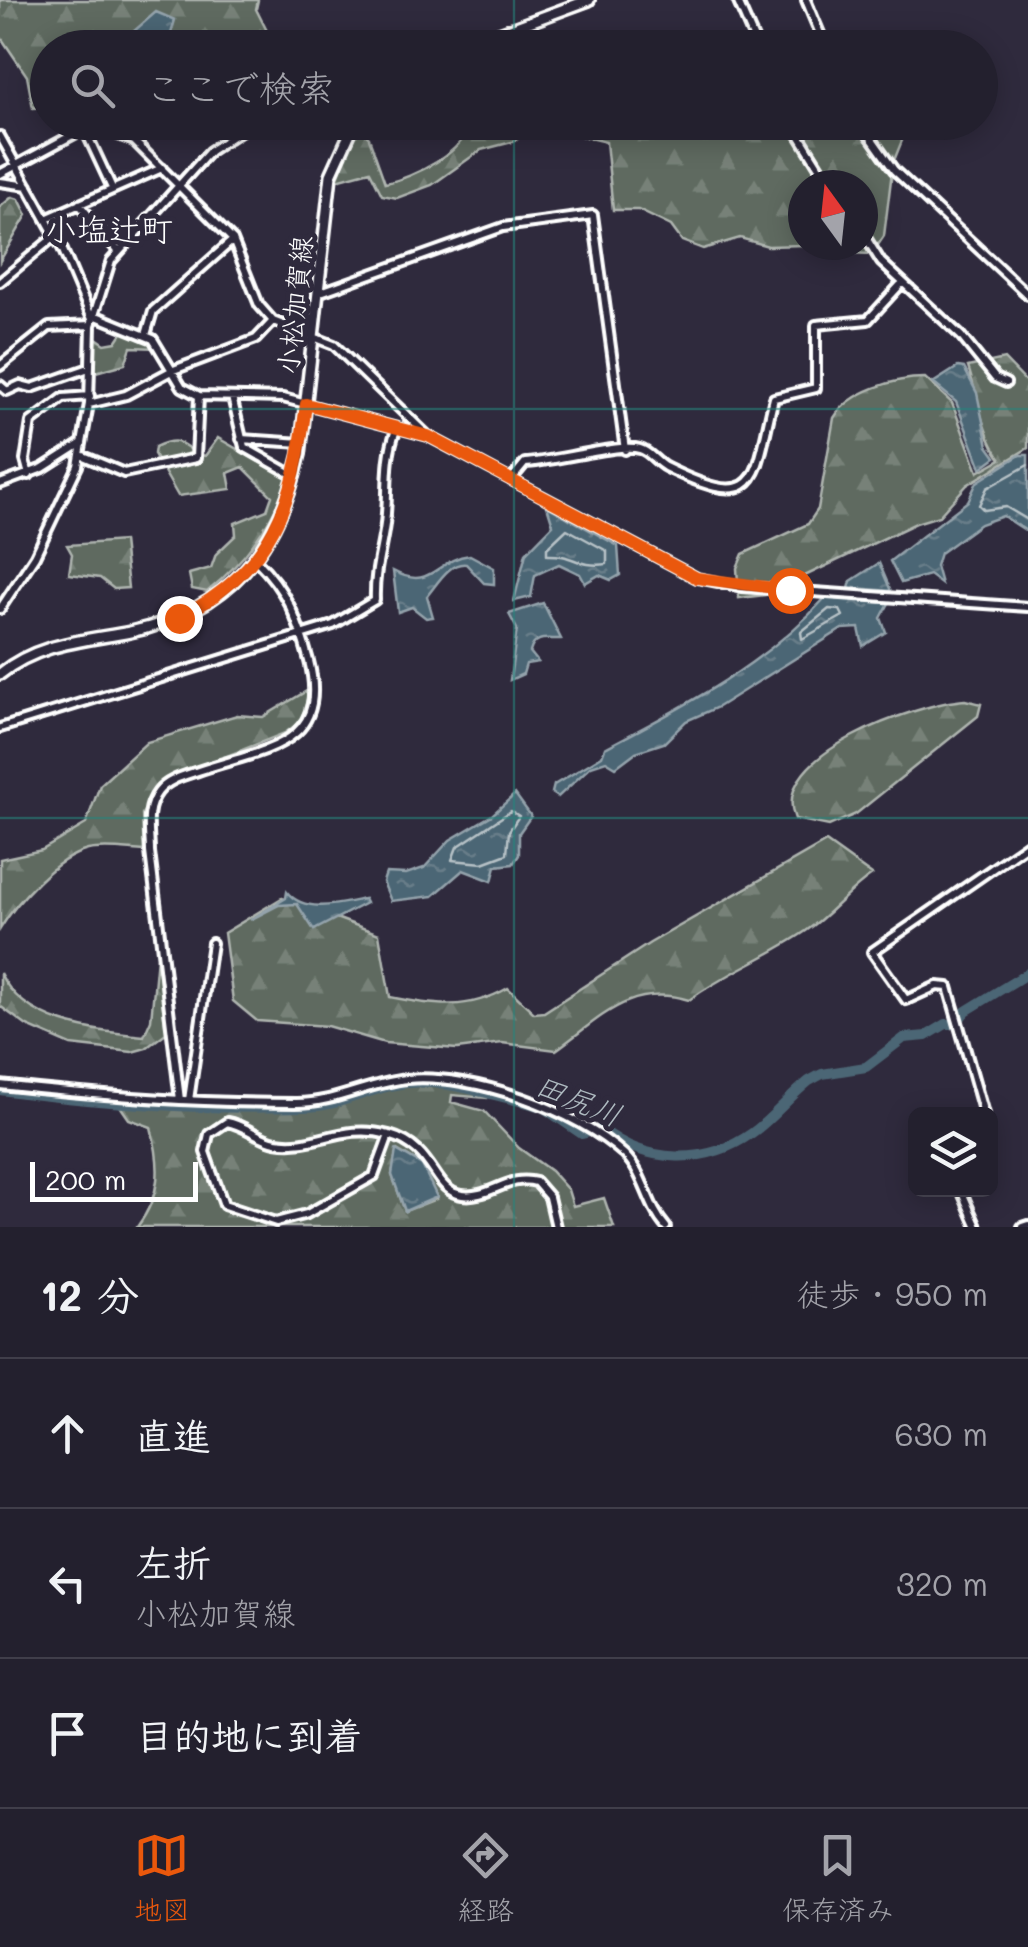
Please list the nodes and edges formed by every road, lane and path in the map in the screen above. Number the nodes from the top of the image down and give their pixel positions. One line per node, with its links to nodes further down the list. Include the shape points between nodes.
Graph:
1 (589, 0): 4 (main road)
2 (738, 0): 5 (street)
3 (806, 0): 6 (street)
4 (508, 30)
5 (750, 30)
6 (818, 30)
7 (0, 136): 15 (street)
8 (65, 140): 15 (street)
9 (90, 140): 22 (street)
10 (130, 140): 16 (street)
11 (223, 140): 20 (street)
12 (347, 140): 31 (main road, 小松加賀線, via 331,175)
13 (802, 140): 17 (street)
14 (873, 140): 32 (street, via 894,170)
15 (18, 164): 18 (street); 21 (street)
16 (162, 168): 20 (street); 22 (street)
17 (821, 170)
18 (0, 174)
19 (0, 182): 21 (street)
20 (180, 185): 26 (street); 27 (street)
21 (30, 186): 24 (street)
22 (112, 188): 23 (street)
23 (80, 204): 24 (street); 27 (street)
24 (46, 219): 25 (street)
25 (56, 236): 29 (street); 33 (street)
26 (233, 240): 34 (street, via 259,305); 35 (street, via 158,306)
27 (118, 250): 33 (street)
28 (878, 258): 30 (street)
29 (0, 282)
30 (902, 283): 40 (street); 51 (street, via 868,320 816,325 817,386 774,398 762,463 749,482 716,486 668,468 644,450)
31 (318, 293): 36 (main road, 小松加賀線); 51 (street, via 503,226 592,216)
32 (1028, 295)
33 (93, 320): 35 (street); 37 (street, via 49,327); 38 (street)
34 (273, 320): 36 (street); 39 (street, via 256,340)
35 (146, 335): 39 (street)
36 (314, 335): 45 (main road, 小松加賀線); 47 (street, via 344,353)
37 (0, 366)
38 (88, 368): 41 (street, via 32,388 7,391); 44 (street)
39 (171, 371): 42 (street); 44 (street, via 141,389)
40 (1006, 383)
41 (0, 385)
42 (198, 396): 43 (street); 52 (street, via 196,458 124,472)
43 (232, 397): 45 (street); 48 (street)
44 (90, 400): 49 (street); 53 (street, via 63,398 30,422)
45 (306, 404): 46 (street); 50 (main road, 小松加賀線)
46 (396, 430): 47 (street); 60 (street, via 373,576 376,600 342,622)
47 (428, 436): 55 (street)
48 (241, 439): 50 (street); 54 (street, via 248,452)
49 (82, 443): 52 (street); 53 (street)
50 (302, 443): 54 (main road, 小松加賀線)
51 (625, 450): 55 (street, via 525,463)
52 (81, 455): 59 (street, via 35,556)
53 (30, 475): 56 (street)
54 (295, 476): 57 (main road, 小松加賀線, via 278,525)
55 (511, 480): 58 (street, via 697,578)
56 (0, 484)
57 (256, 560): 60 (street, via 282,589); 61 (main road, 小松加賀線, via 179,618 46,648)
58 (1028, 607)
59 (0, 609)
60 (302, 634): 62 (street); 66 (street, via 316,697 304,728 172,780 150,811)
61 (0, 674)
62 (0, 728)
63 (1028, 844): 67 (street, via 872,952 906,1000 948,987)
64 (212, 943): 66 (street)
65 (0, 1086): 66 (street)
66 (185, 1100): 70 (street, via 322,1102 405,1079 430,1079 544,1103 626,1157)
67 (982, 1107)
68 (389, 1135): 68 (street, via 374,1176 285,1222 224,1206 205,1152 210,1134 227,1122 274,1142 346,1130); 71 (street, via 422,1150 439,1182 456,1194 515,1180 536,1182 549,1198)
69 (963, 1197): 72 (street)
70 (662, 1226)
71 (556, 1227)
72 (976, 1227)

